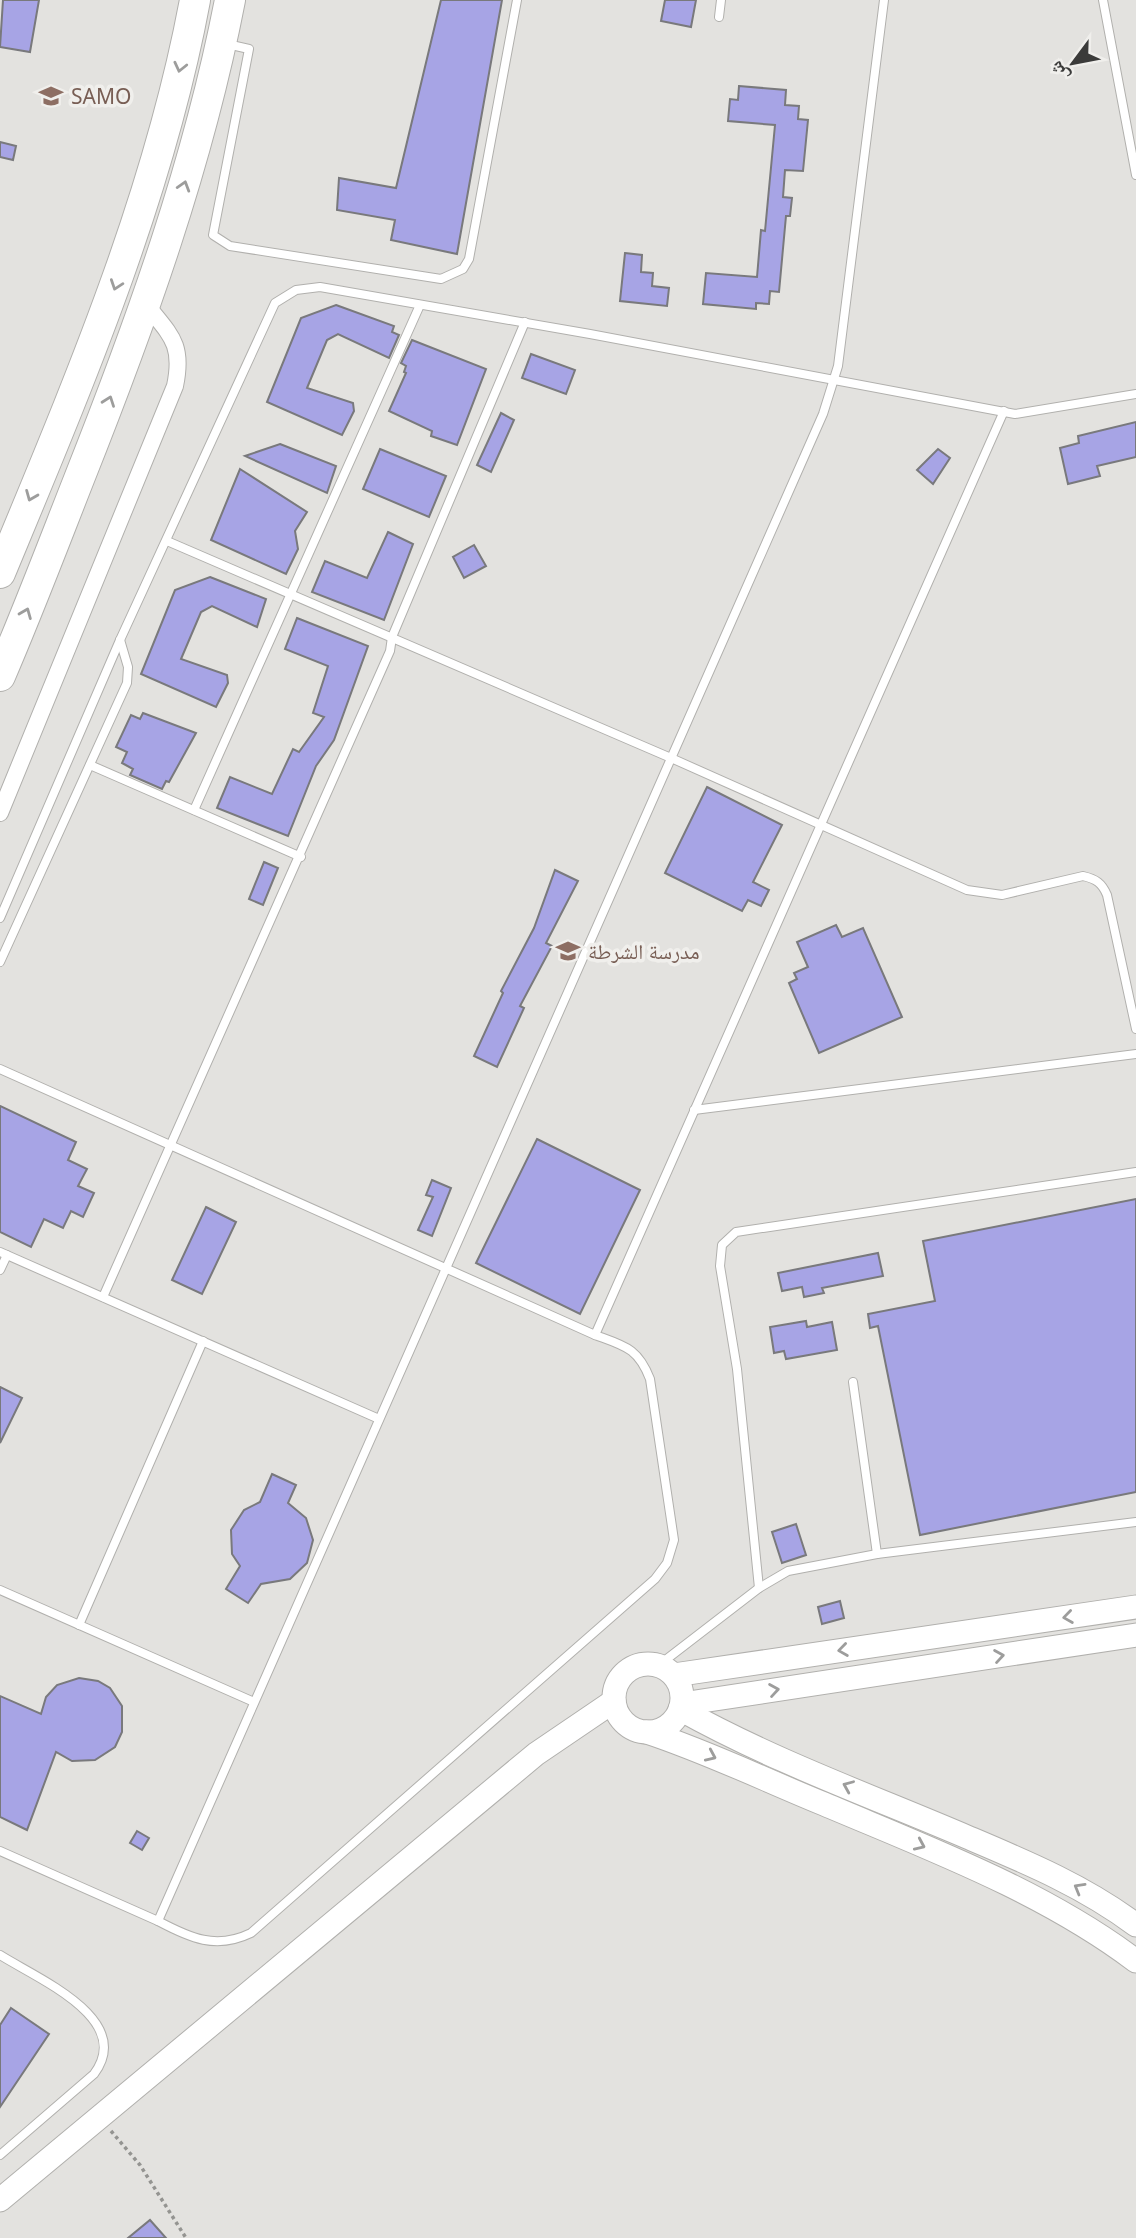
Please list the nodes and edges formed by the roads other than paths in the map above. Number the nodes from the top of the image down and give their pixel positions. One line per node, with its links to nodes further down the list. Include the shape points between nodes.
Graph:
1 (195, 0): 8 (highway)
2 (230, 0): 8 (highway)
3 (517, 0): 8 (lane, via 469,259 463,270 441,279 230,246 213,235 249,49)
4 (721, 0): 7 (lane)
5 (884, 0): 13 (lane)
6 (1103, 0): 9 (lane)
7 (719, 17)
8 (205, 38): 10 (highway, one-way to 8, via 209,105); 17 (highway, one-way to 17, via 160,139 114,290)
9 (1136, 175)
10 (145, 303): 21 (highway, one-way to 10); 25 (street, via 174,340 181,360 175,386)
11 (420, 305): 12 (lane); 16 (lane, via 320,287 296,290 275,303); 18 (lane)
12 (525, 322): 13 (lane); 19 (lane)
13 (834, 381): 15 (lane); 22 (lane)
14 (1136, 394): 15 (lane, via 1016,414)
15 (1004, 411): 26 (lane)
16 (167, 541): 18 (lane); 20 (lane)
17 (0, 573)
18 (291, 594): 19 (lane); 24 (lane)
19 (391, 637): 22 (lane); 27 (lane, via 390,651)
20 (120, 640): 23 (lane, via 128,667 127,683); 28 (lane)
21 (0, 676)
22 (671, 758): 26 (lane); 37 (lane)
23 (90, 765): 24 (lane); 29 (lane)
24 (194, 810): 27 (lane)
25 (0, 813)
26 (821, 825): 30 (lane, via 937,878 986,894 1002,895 1083,876 1102,884); 33 (lane)
27 (301, 857): 34 (lane)
28 (0, 918)
29 (0, 962)
30 (1136, 1029)
31 (1136, 1054): 33 (lane)
32 (0, 1069): 34 (lane)
33 (694, 1110): 40 (lane)
34 (170, 1145): 37 (lane); 39 (lane)
35 (1136, 1172): 46 (lane, via 736,1233 722,1245 720,1266 737,1369)
36 (4, 1253): 38 (lane); 39 (lane)
37 (446, 1268): 40 (lane); 43 (lane)
38 (0, 1270)
39 (103, 1297): 41 (lane)
40 (595, 1335): 57 (lane, via 628,1347 642,1359 650,1379 674,1540 667,1563 655,1579 251,1933 220,1944 190,1938)
41 (203, 1342): 43 (lane); 49 (lane)
42 (853, 1382): 45 (lane)
43 (379, 1419): 53 (lane)
44 (1136, 1522): 45 (lane)
45 (877, 1555): 46 (lane, via 788,1571)
46 (759, 1588): 51 (lane)
47 (0, 1590): 49 (lane)
48 (1136, 1607): 51 (street, one-way to 51)
49 (79, 1625): 53 (lane)
50 (1136, 1635): 54 (street, one-way to 50)
51 (667, 1670): 52 (street, via 649,1663 631,1668 618,1682); 54 (street, via 682,1694)
52 (614, 1701): 55 (street, via 626,1724); 62 (street, via 536,1754)
53 (254, 1702): 57 (lane)
54 (681, 1706): 55 (street, via 666,1727); 58 (street, one-way to 54, via 1042,1868 741,1740)
55 (647, 1732): 60 (street, one-way to 60, via 917,1843 1082,1923)
56 (0, 1851): 57 (lane)
57 (158, 1920)
58 (1136, 1925)
59 (0, 1955): 61 (lane, via 87,2010 102,2030 105,2046 103,2062 94,2074)
60 (1136, 1961)
61 (0, 2155)
62 (0, 2200)

